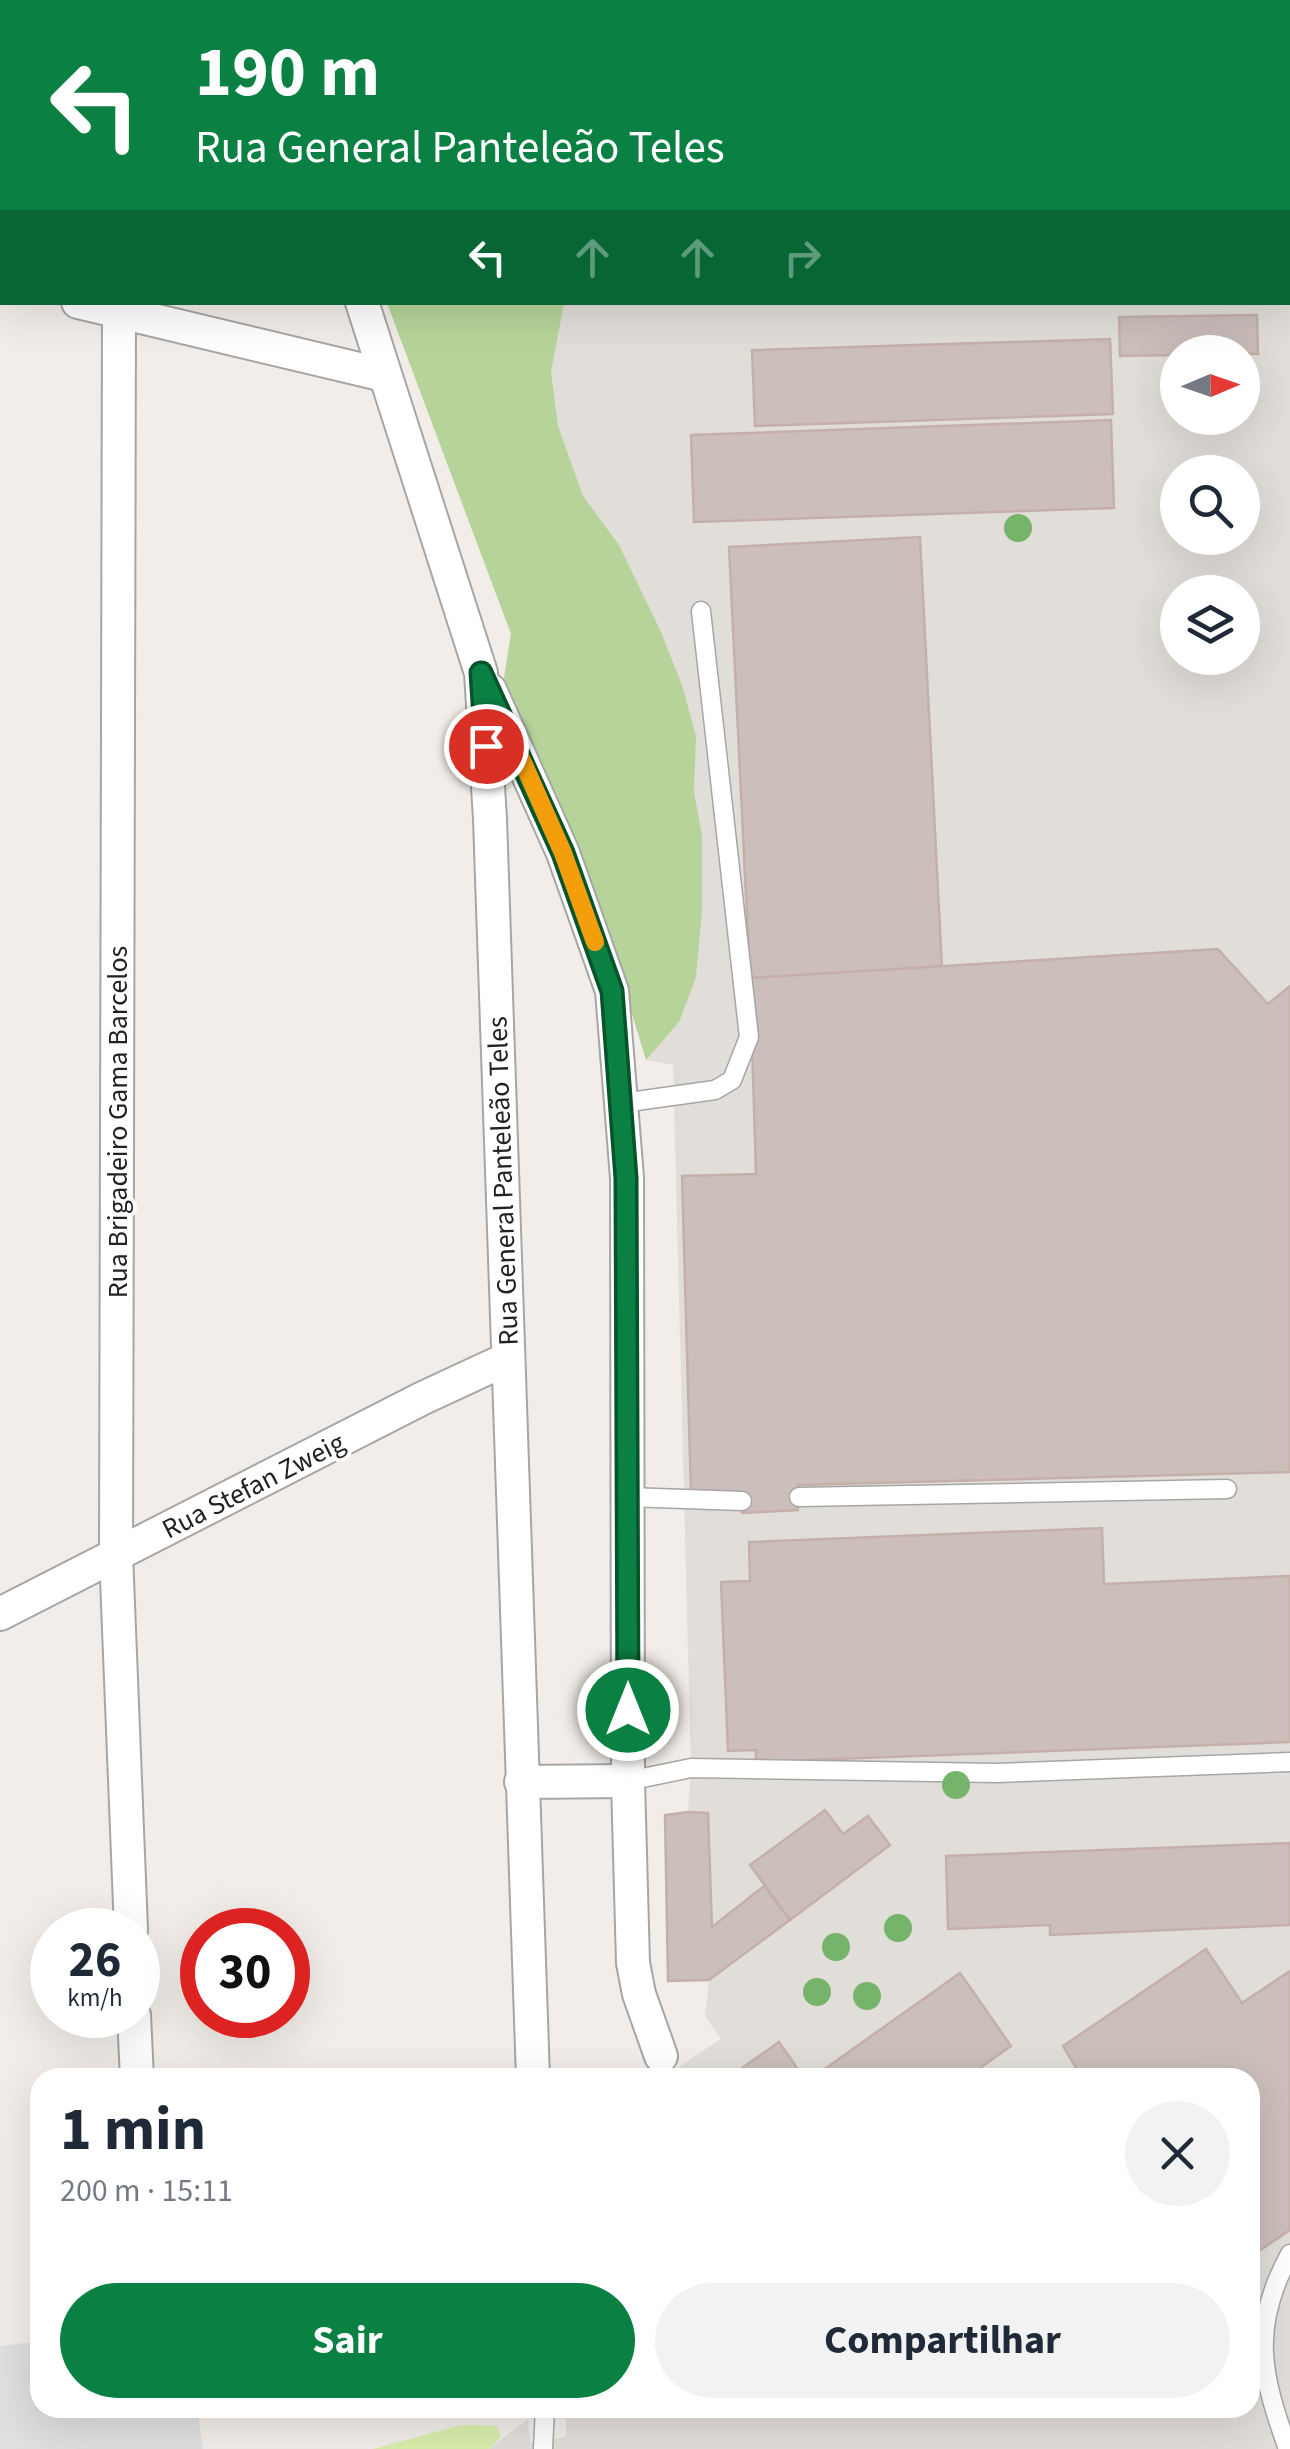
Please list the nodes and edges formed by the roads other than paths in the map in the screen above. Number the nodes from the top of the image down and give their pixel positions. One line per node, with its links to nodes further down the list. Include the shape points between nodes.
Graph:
1 (89, 305): 3 (street)
2 (363, 305): 4 (street, Rua General Panteleão Teles)
3 (119, 313): 4 (street); 13 (street, Rua Brigadeiro Gama Barcelos)
4 (384, 375): 6 (street, Rua General Panteleão Teles)
5 (701, 612): 7 (lane, via 749,1036 732,1080 715,1090)
6 (481, 673): 7 (street, via 563,853 612,991); 8 (street, Rua General Panteleão Teles)
7 (622, 1103): 10 (street)
8 (507, 1359): 13 (street, Rua Stefan Zweig); 17 (street, Rua General Panteleão Teles)
9 (1226, 1489): 11 (lane)
10 (627, 1497): 12 (lane); 16 (street)
11 (799, 1497)
12 (742, 1501)
13 (116, 1554): 14 (street, Rua Stefan Zweig); 18 (street, Rua Brigadeiro Gama Barcelos)
14 (0, 1614)
15 (1290, 1762): 16 (lane, via 996,1772 691,1768)
16 (628, 1781): 17 (street); 20 (street, via 633,1964)
17 (521, 1782): 22 (street, Rua General Panteleão Teles)
18 (130, 1908)
19 (135, 2038): 21 (street)
20 (661, 2056)
21 (136, 2068)
22 (533, 2068)
23 (1290, 2254): 26 (lane, via 1262,2324 1265,2371)
24 (544, 2418): 25 (lane)
25 (543, 2449)
26 (1288, 2449)

